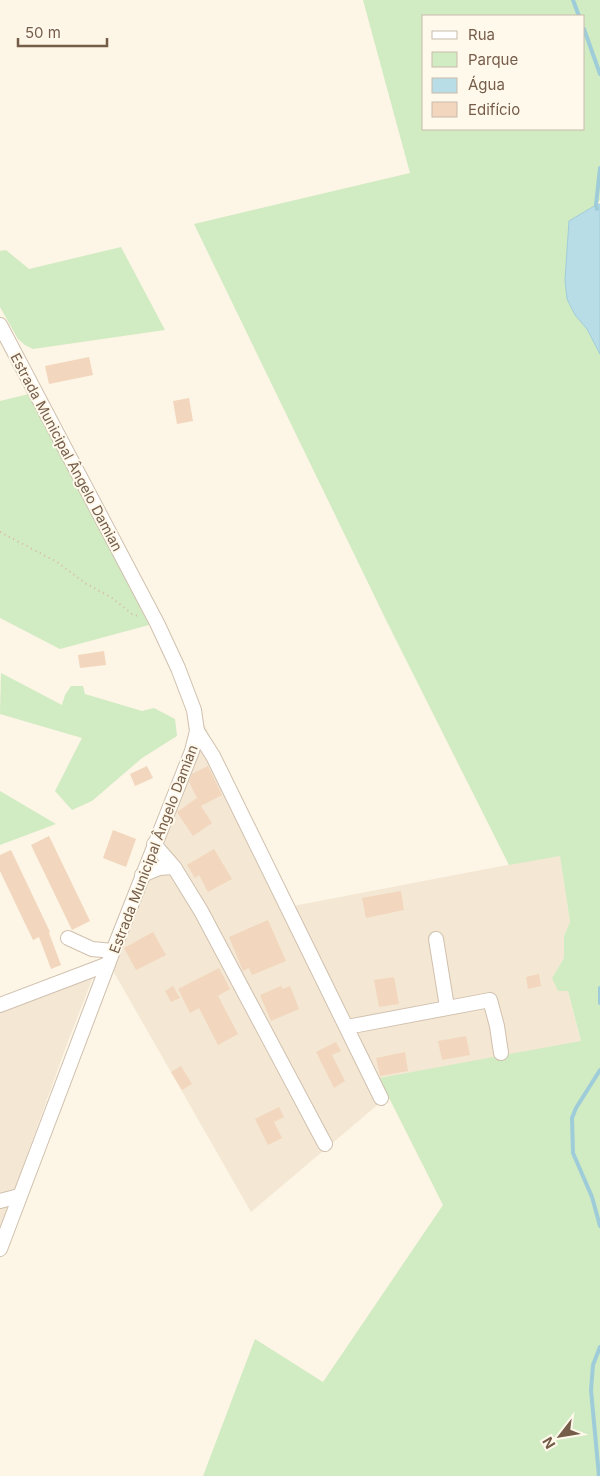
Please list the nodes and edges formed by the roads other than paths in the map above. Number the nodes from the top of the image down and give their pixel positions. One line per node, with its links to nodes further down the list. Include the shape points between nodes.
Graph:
1 (0, 325): 2 (street, Estrada Municipal Ângelo Damian, via 152,614 186,686)
2 (197, 731): 3 (street, Estrada Municipal Ângelo Damian); 12 (street, via 214,756)
3 (154, 844): 4 (street); 5 (street, Estrada Municipal Ângelo Damian)
4 (174, 868): 5 (street, via 159,868); 15 (street, via 215,937)
5 (142, 875): 8 (street, Estrada Municipal Ângelo Damian)
6 (68, 938): 8 (street, via 92,949)
7 (436, 938): 11 (street)
8 (113, 951): 9 (street, Estrada Municipal Ângelo Damian)
9 (108, 964): 10 (street); 16 (street, Estrada Municipal Ângelo Damian)
10 (0, 1005)
11 (447, 1008): 12 (street); 13 (street, via 490,1000)
12 (346, 1027): 14 (street)
13 (502, 1053)
14 (381, 1098)
15 (325, 1144)
16 (19, 1196): 17 (street); 18 (street, Estrada Municipal Ângelo Damian)
17 (0, 1201)
18 (0, 1249)

